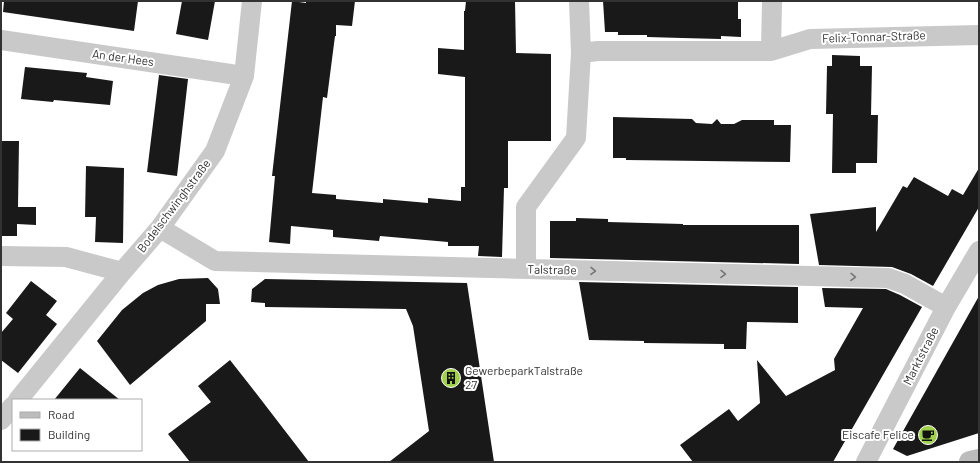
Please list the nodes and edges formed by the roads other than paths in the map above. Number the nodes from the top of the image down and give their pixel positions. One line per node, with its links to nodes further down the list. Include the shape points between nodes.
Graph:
1 (252, 1): 8 (street, Bodelschwinghstraße)
2 (579, 1): 7 (street)
3 (772, 1): 6 (street)
4 (979, 35): 6 (street, Felix-Tonnar-Straße, via 810,39)
5 (1, 40): 8 (street, An der Hees)
6 (771, 51): 7 (street, Felix-Tonnar-Straße)
7 (581, 53): 12 (street, via 576,138 526,207)
8 (244, 76): 9 (street, Bodelschwinghstraße, via 216,151)
9 (160, 228): 12 (street, Talstraße, via 215,261); 13 (street, Bodelschwinghstraße)
10 (979, 251): 14 (street, Marktstraße)
11 (1, 256): 13 (street, via 66,257)
12 (526, 269): 14 (street, Talstraße, one-way to 14, via 888,278)
13 (122, 272): 15 (street, Bodelschwinghstraße)
14 (946, 306): 19 (street, Marktstraße)
15 (19, 399)
16 (12, 407): 17 (street)
17 (1, 420)
18 (979, 460): 20 (main road)
19 (866, 462)
20 (970, 462)

